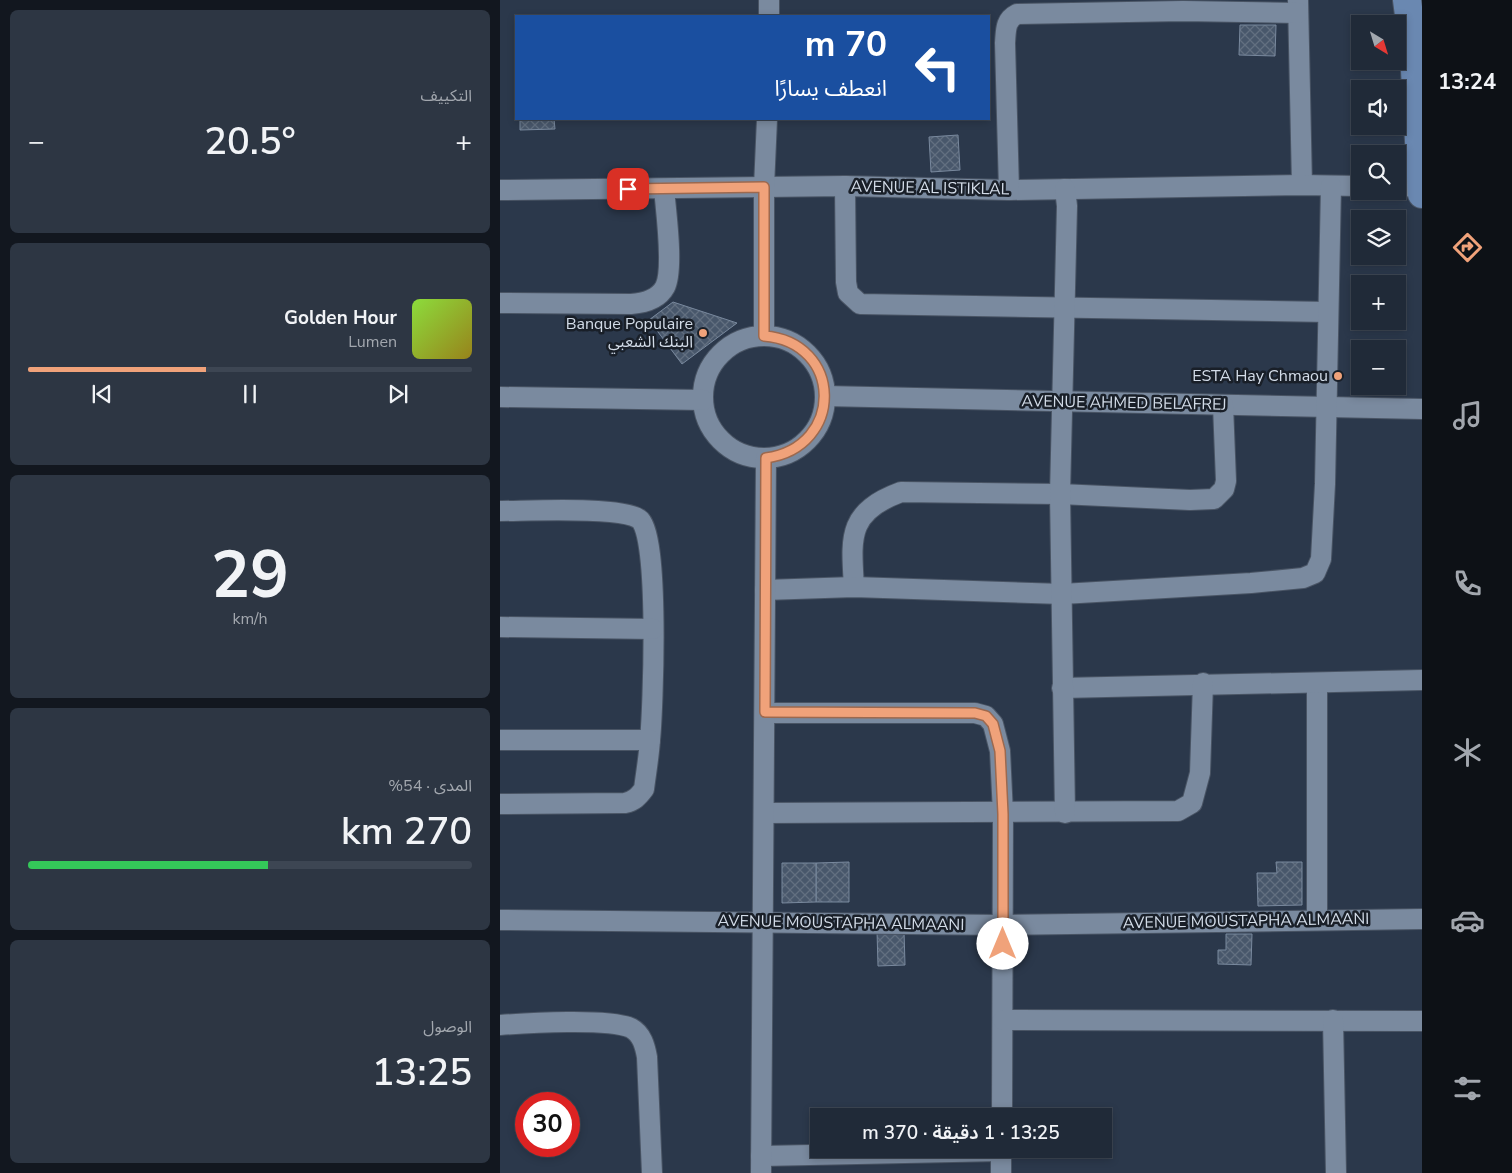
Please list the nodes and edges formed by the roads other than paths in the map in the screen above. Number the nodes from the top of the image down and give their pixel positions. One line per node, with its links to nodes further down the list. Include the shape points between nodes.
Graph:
1 (769, 0): 4 (street)
2 (1407, 0): 6 (street)
3 (1298, 6): 5 (street, via 1017,14 1010,18); 8 (street)
4 (770, 15)
5 (997, 43): 18 (street)
6 (1418, 53): 14 (street)
7 (767, 120): 13 (street)
8 (1302, 185): 10 (street, AVENUE AL ISTIKLAL); 16 (street, AVENUE AL ISTIKLAL)
9 (845, 186): 13 (street, AVENUE AL ISTIKLAL); 18 (street, AVENUE AL ISTIKLAL); 21 (street, via 846,282 848,292 860,304)
10 (1330, 186): 11 (street, AVENUE AL ISTIKLAL); 22 (street)
11 (1351, 186)
12 (1406, 186): 14 (street)
13 (764, 187): 15 (street, AVENUE AL ISTIKLAL); 23 (street)
14 (1422, 187): 19 (street)
15 (664, 189): 17 (street, AVENUE AL ISTIKLAL); 20 (street, via 669,272 666,286 649,301 631,304)
16 (1065, 189): 18 (street, AVENUE AL ISTIKLAL); 21 (street)
17 (500, 190)
18 (1009, 190)
19 (1422, 194)
20 (500, 303)
21 (1065, 306): 22 (street); 27 (street)
22 (1328, 312): 29 (street)
23 (764, 336): 25 (street, via 789,341 804,350 819,371); 26 (street, via 740,341 720,355 706,375)
24 (500, 396): 26 (street)
25 (825, 396): 27 (street, AVENUE AHMED BELAFREJ); 31 (street, via 824,410 813,434 792,451)
26 (703, 400): 31 (street, via 707,420 718,438 735,452)
27 (1062, 401): 28 (street, AVENUE AHMED BELAFREJ); 32 (street)
28 (1223, 405): 29 (street, AVENUE AHMED BELAFREJ); 32 (street, via 1226,481 1224,489 1214,498 1190,500)
29 (1326, 408): 30 (street, AVENUE AHMED BELAFREJ); 36 (street, via 1321,558 1315,573 1303,578 1251,583)
30 (1422, 408)
31 (766, 458): 35 (street)
32 (1060, 494): 34 (street, via 918,491 883,498 865,510 856,527 852,547); 36 (street)
33 (500, 511): 38 (street, via 620,512 641,520 650,543)
34 (854, 588): 35 (street); 36 (street)
35 (765, 590): 43 (street)
36 (1062, 594): 42 (street)
37 (500, 627): 38 (street)
38 (653, 629): 45 (street)
39 (1422, 680): 41 (street)
40 (1202, 683): 41 (street); 42 (street); 48 (street, via 1200,773 1192,803 1178,811)
41 (1317, 683): 51 (street)
42 (1062, 688): 48 (street)
43 (765, 712): 47 (street); 49 (street, via 975,713 986,716 993,724 998,739)
44 (500, 740): 45 (street)
45 (650, 740): 46 (street, via 644,789 633,801)
46 (500, 804)
47 (764, 813): 49 (street); 53 (street)
48 (1065, 813): 49 (street)
49 (1003, 814): 54 (street)
50 (500, 920): 53 (street, AVENUE MOUSTAPHA ALMAANI)
51 (1317, 920): 52 (street, AVENUE MOUSTAPHA ALMAANI); 54 (street, AVENUE MOUSTAPHA ALMAANI)
52 (1422, 920)
53 (763, 922): 54 (street, AVENUE MOUSTAPHA ALMAANI); 62 (street)
54 (1003, 925): 55 (street)
55 (1003, 1020): 56 (street); 59 (street)
56 (1333, 1020): 57 (street); 65 (street)
57 (1422, 1021)
58 (500, 1025): 63 (street, via 586,1022 620,1025 638,1034 647,1057)
59 (1002, 1108)
60 (873, 1158): 62 (street)
61 (1002, 1158): 64 (street)
62 (761, 1165)
63 (652, 1173)
64 (1001, 1173)
65 (1336, 1173)

